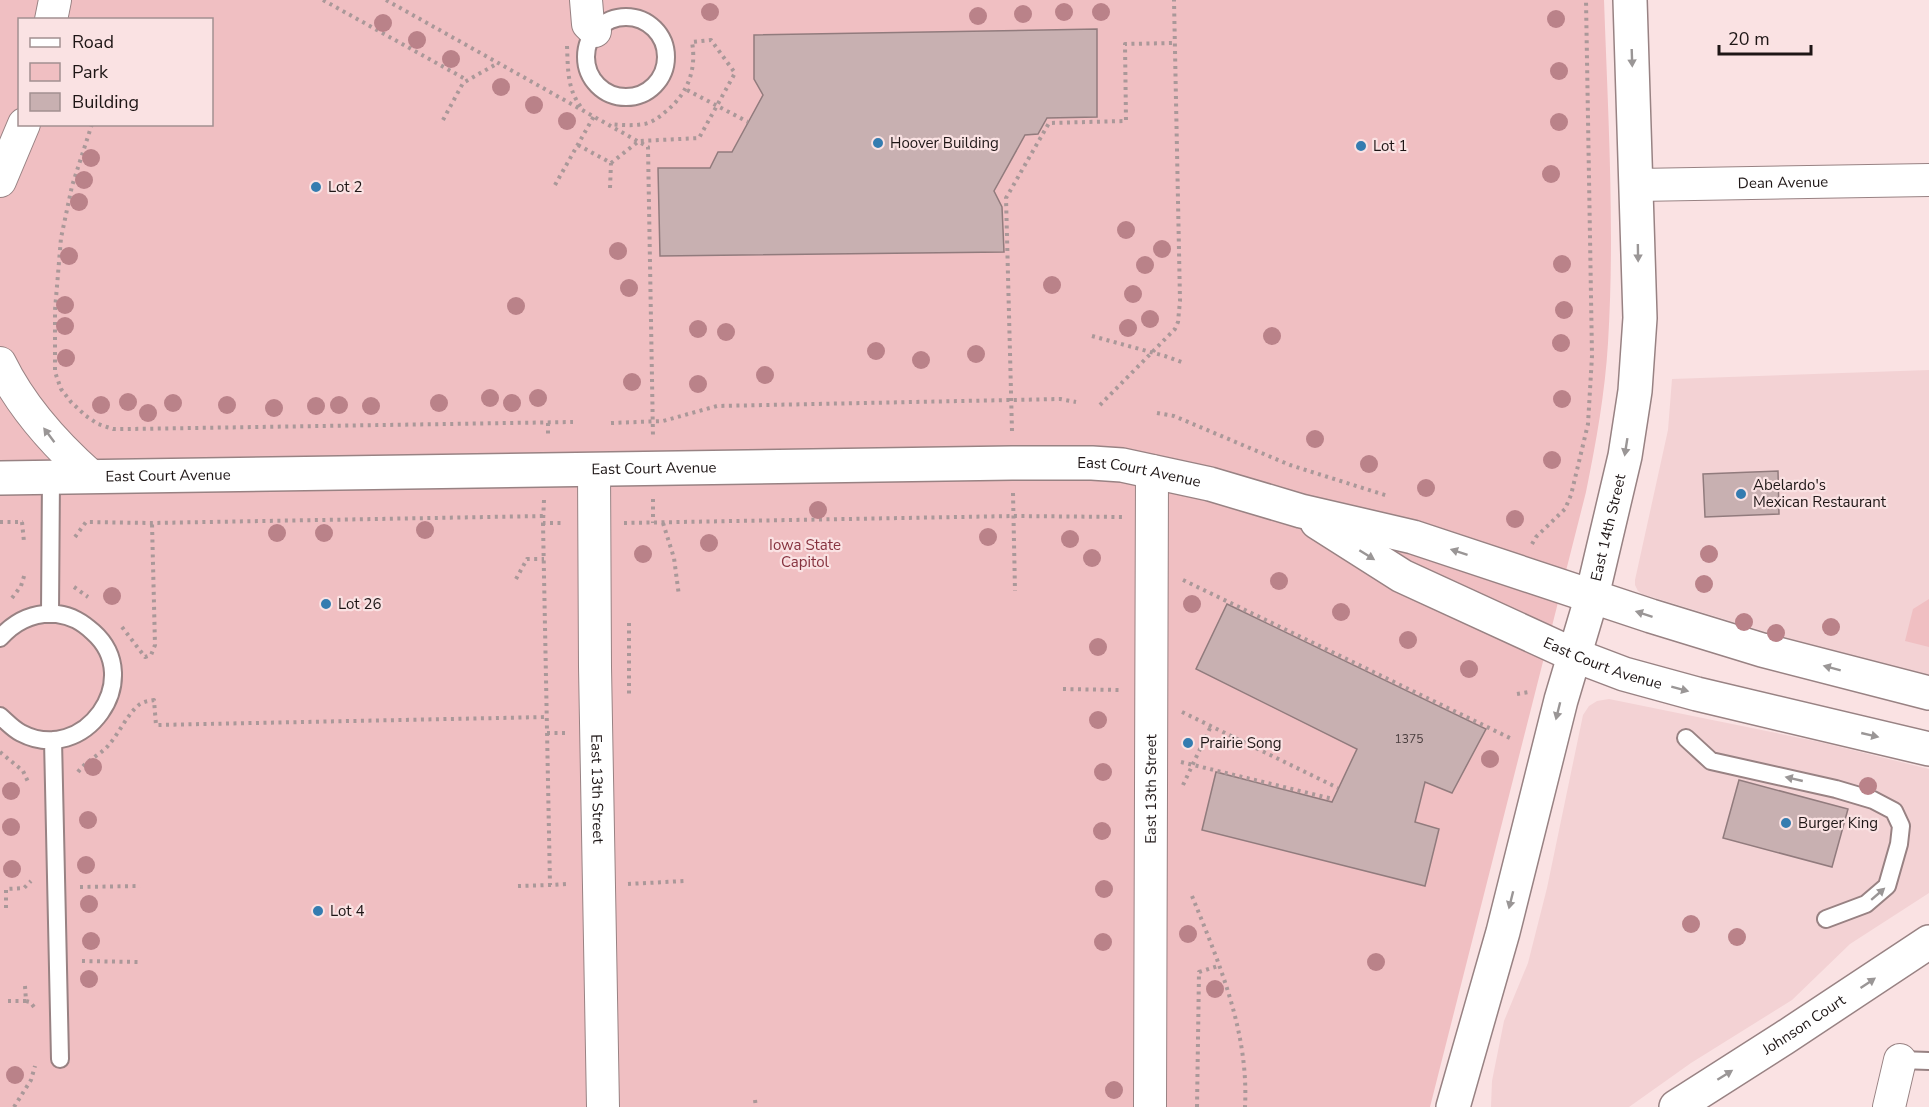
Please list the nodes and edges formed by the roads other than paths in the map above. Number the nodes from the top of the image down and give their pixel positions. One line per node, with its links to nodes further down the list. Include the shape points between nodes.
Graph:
1 (54, 0): 4 (street)
2 (586, 0): 5 (street, via 588,24)
3 (1630, 0): 9 (street, East 14th Street, one-way to 9)
4 (51, 18)
5 (595, 31): 5 (lane, via 585,56 593,81 602,90 626,98 639,95 659,80 666,56 663,42 645,22 632,17 618,18)
6 (23, 126): 8 (street)
7 (1929, 180): 9 (street, Dean Avenue)
8 (0, 181)
9 (1637, 185): 17 (street, East 14th Street, one-way to 17, via 1640,318 1635,391 1618,487)
10 (0, 363): 13 (street, one-way to 10, via 58,446)
11 (594, 469): 12 (street, East Court Avenue, via 1092,463); 13 (street, East Court Avenue); 31 (street, East 13th Street)
12 (1152, 471): 16 (street, East Court Avenue); 32 (street, East 13th Street)
13 (91, 476): 14 (street, East Court Avenue)
14 (51, 477): 15 (street, East Court Avenue); 18 (lane)
15 (0, 478)
16 (1301, 511): 17 (street, East Court Avenue, one-way to 16, via 1413,537); 20 (street, East Court Avenue, one-way to 20, via 1402,576)
17 (1592, 596): 20 (street, East 14th Street); 21 (street, East Court Avenue, one-way to 17, via 1762,650)
18 (50, 614): 19 (lane, via 26,618); 24 (lane, via 80,621 100,638 112,663 113,678 107,703 93,723 78,734)
19 (0, 638)
20 (1574, 655): 25 (street, East Court Avenue, one-way to 25, via 1686,691); 28 (street, East 14th Street, one-way to 28)
21 (1929, 693)
22 (0, 716): 24 (lane, via 24,734)
23 (1686, 738): 26 (lane, one-way to 23, via 1866,904 1887,886 1901,826 1894,812 1873,800 1836,789 1711,761)
24 (53, 740): 29 (lane)
25 (1929, 750)
26 (1826, 919)
27 (1929, 942): 35 (street, Johnson Court, one-way to 27)
28 (1471, 1041): 33 (street, East 14th Street); 34 (street)
29 (60, 1059)
30 (1915, 1060): 36 (street)
31 (603, 1107)
32 (1150, 1107)
33 (1454, 1107)
34 (1473, 1107)
35 (1676, 1107)
36 (1888, 1107)

